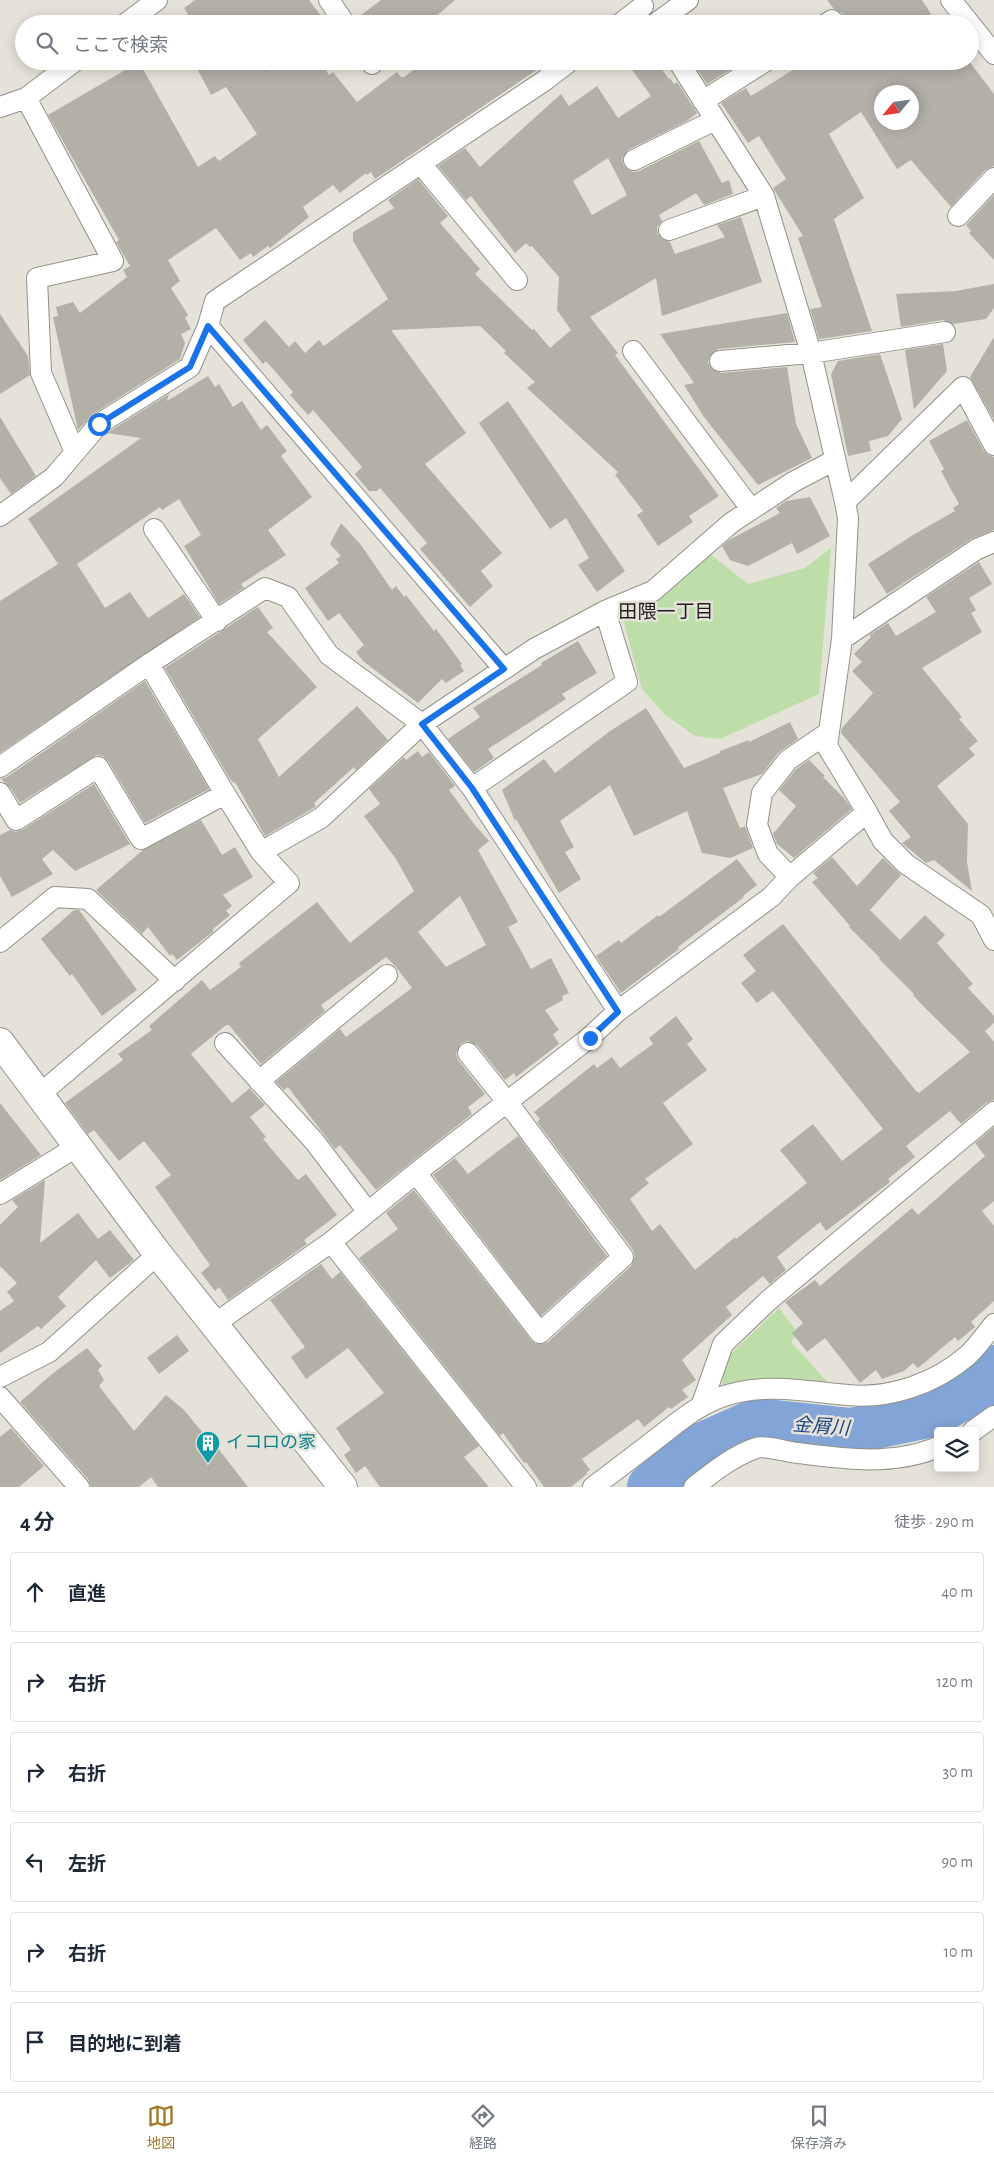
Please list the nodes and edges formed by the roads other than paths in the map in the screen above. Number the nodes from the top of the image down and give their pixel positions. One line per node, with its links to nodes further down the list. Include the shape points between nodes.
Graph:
1 (157, 0): 6 (street)
2 (329, 0): 7 (street)
3 (688, 0): 10 (street)
4 (951, 0): 11 (street)
5 (641, 3): 8 (street); 9 (street)
6 (137, 15)
7 (339, 15)
8 (629, 15)
9 (649, 15)
10 (667, 15)
11 (963, 15)
12 (979, 35): 13 (street)
13 (994, 54)
14 (63, 70): 18 (street)
15 (559, 70): 23 (street)
16 (684, 70): 19 (street)
17 (752, 70): 19 (street)
18 (26, 98): 20 (street); 35 (street, via 113,261 37,278 41,373)
19 (703, 101): 21 (street)
20 (0, 107)
21 (715, 120): 22 (street); 25 (street)
22 (634, 160)
23 (421, 164): 28 (street); 29 (street, via 215,300)
24 (994, 178): 26 (street)
25 (764, 196): 27 (street); 32 (street)
26 (958, 216)
27 (669, 230)
28 (517, 280)
29 (208, 326): 35 (street, via 190,367 99,424); 46 (street)
30 (945, 332): 32 (street)
31 (633, 351): 38 (street)
32 (812, 353): 33 (street); 36 (street)
33 (720, 361)
34 (994, 445): 37 (street, via 963,387)
35 (75, 452): 39 (street, via 54,477)
36 (835, 460): 37 (street); 38 (street)
37 (845, 502): 44 (street, via 848,518)
38 (751, 509): 42 (street, via 731,522 653,592)
39 (0, 516)
40 (154, 529): 43 (street)
41 (994, 542): 44 (street)
42 (605, 610): 46 (street); 50 (street, via 627,682)
43 (217, 622): 45 (street); 47 (street, via 265,588 288,597 329,655)
44 (842, 639): 48 (street)
45 (149, 664): 49 (street); 52 (street)
46 (504, 669): 47 (street)
47 (422, 724): 50 (street); 54 (street, via 321,818)
48 (829, 732): 53 (street, via 827,746); 55 (street, via 788,760 762,793 758,825 768,854)
49 (0, 767)
50 (472, 788): 60 (street)
51 (0, 794): 52 (street, via 16,820 98,767 141,839)
52 (225, 794): 54 (street)
53 (867, 812): 55 (street); 56 (street, via 883,841 906,864 981,915)
54 (261, 852): 59 (street, via 289,883)
55 (790, 877): 60 (street, via 771,897)
56 (994, 940)
57 (0, 942): 59 (street, via 55,897 88,899)
58 (387, 975): 64 (street)
59 (175, 981): 65 (street)
60 (618, 1012): 66 (street)
61 (0, 1042): 65 (street)
62 (225, 1043): 64 (street)
63 (468, 1053): 66 (street)
64 (259, 1080): 71 (street, via 314,1141)
65 (40, 1094): 68 (street)
66 (508, 1103): 69 (street); 69 (street, via 623,1257 540,1333)
67 (994, 1112): 78 (street, via 769,1300 723,1344)
68 (78, 1146): 70 (street); 73 (street)
69 (416, 1173): 71 (street)
70 (0, 1194)
71 (368, 1212): 72 (street)
72 (330, 1242): 74 (street); 84 (street)
73 (158, 1254): 74 (street); 76 (street, via 49,1352)
74 (214, 1324): 83 (street)
75 (994, 1324): 78 (street, via 968,1355 950,1369 924,1383 891,1394 849,1396 759,1389 730,1394)
76 (0, 1377)
77 (0, 1396): 82 (street)
78 (702, 1404): 85 (street)
79 (994, 1416): 80 (street)
80 (979, 1427)
81 (934, 1450): 86 (street, via 883,1459 846,1460 758,1447 722,1465)
82 (79, 1487)
83 (342, 1487)
84 (526, 1487)
85 (594, 1487)
86 (694, 1487)

